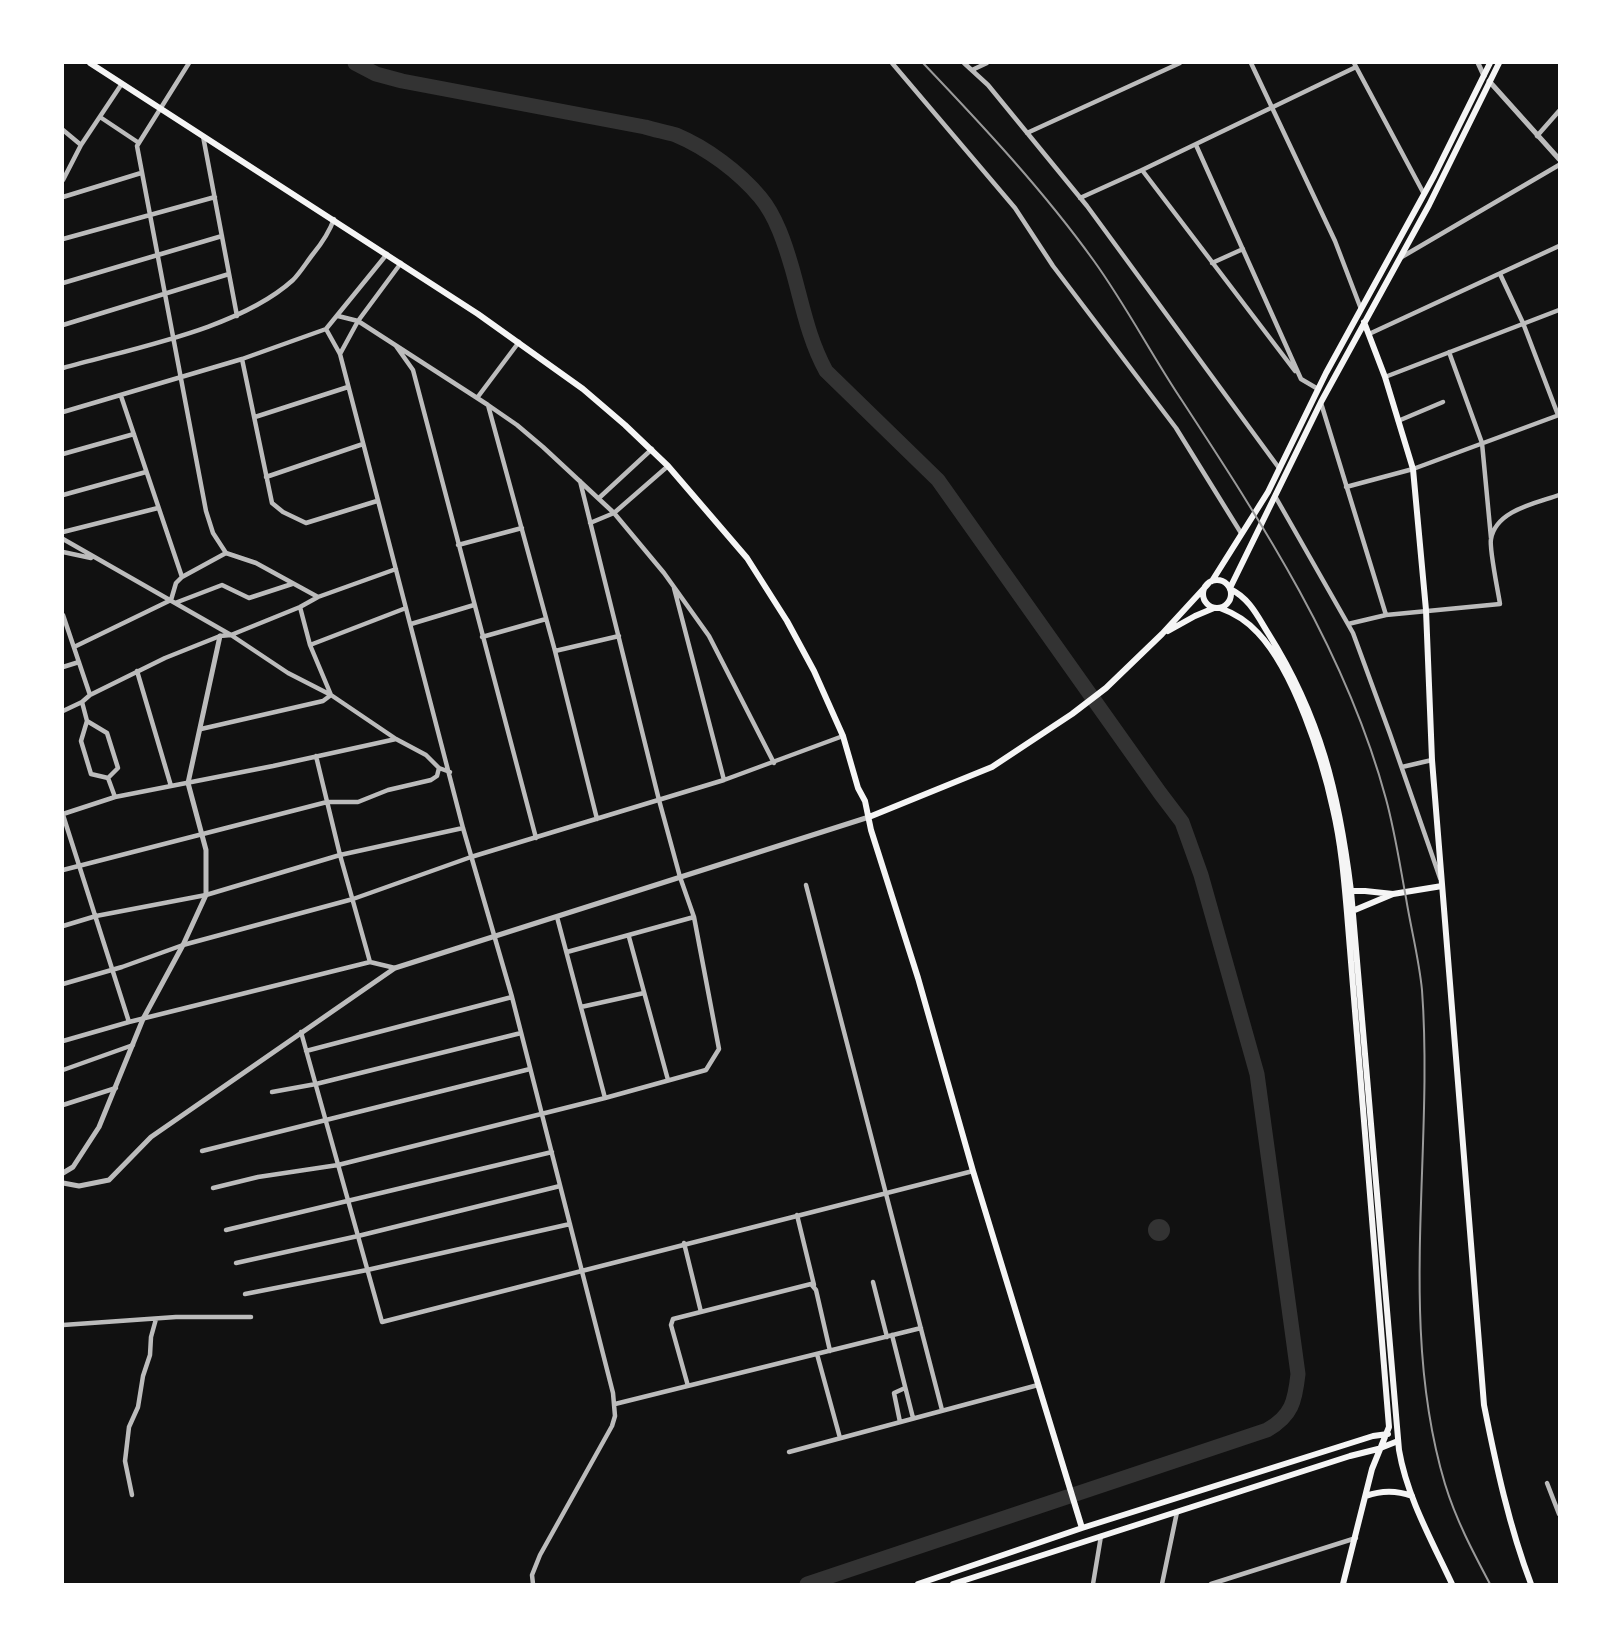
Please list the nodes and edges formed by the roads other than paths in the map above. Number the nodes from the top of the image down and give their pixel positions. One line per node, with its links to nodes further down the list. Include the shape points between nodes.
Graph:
1 (90, 63): 14 (main road)
2 (189, 63): 16 (street)
3 (892, 63): 103 (street, via 1015,208 1053,266 1176,428)
4 (964, 63): 12 (street)
5 (987, 63): 12 (street)
6 (1180, 63): 20 (street)
7 (1251, 63): 15 (street)
8 (1478, 63): 13 (street)
9 (1490, 63): 13 (main road)
10 (1499, 63): 13 (main road)
11 (1355, 65): 15 (street); 31 (street)
12 (972, 70): 20 (street)
13 (1486, 78): 22 (street); 31 (main road); 43 (main road, via 1429,205)
14 (122, 85): 16 (main road); 18 (street)
15 (1273, 108): 25 (street); 50 (street, via 1335,241)
16 (161, 109): 21 (main road); 23 (street)
17 (1559, 111): 22 (street)
18 (100, 117): 23 (street); 24 (street)
19 (63, 130): 24 (street)
20 (1027, 133): 34 (street)
21 (203, 136): 33 (street); 36 (main road)
22 (1538, 136): 26 (street)
23 (139, 143): 29 (street)
24 (81, 145): 30 (street)
25 (1196, 145): 28 (street); 40 (street)
26 (1559, 159)
27 (1559, 165): 43 (street)
28 (1142, 171): 34 (street); 45 (street)
29 (141, 173): 32 (street); 35 (street)
30 (63, 180)
31 (1424, 194): 50 (main road)
32 (63, 197)
33 (214, 197): 35 (street); 37 (street)
34 (1080, 198): 87 (street)
35 (149, 213): 38 (street); 41 (street)
36 (334, 219): 42 (main road); 52 (street, via 328,234 294,278)
37 (222, 236): 41 (street); 46 (street)
38 (63, 239)
39 (1559, 246): 47 (street)
40 (1243, 249): 45 (street); 69 (street)
41 (156, 254): 48 (street); 49 (street)
42 (387, 254): 44 (main road); 53 (street)
43 (1398, 260): 55 (main road)
44 (401, 263): 54 (street); 61 (main road)
45 (1212, 263): 69 (street)
46 (229, 274): 49 (street); 52 (street)
47 (1500, 274): 56 (street); 59 (street)
48 (63, 283)
49 (166, 294): 57 (street); 60 (street)
50 (1361, 309): 71 (main road)
51 (1559, 310): 56 (street)
52 (237, 316): 60 (street)
53 (338, 316): 54 (street); 58 (street)
54 (358, 321): 62 (street); 64 (street)
55 (1364, 322): 59 (main road); 74 (main road)
56 (1523, 323): 63 (street); 78 (street)
57 (63, 325)
58 (326, 329): 64 (street); 65 (street)
59 (1369, 334): 67 (main road)
60 (174, 337): 66 (street); 68 (street)
61 (519, 342): 73 (street); 84 (main road, via 583,388)
62 (394, 343): 73 (street); 106 (street, via 413,370)
63 (1449, 352): 67 (street); 82 (street)
64 (340, 354): 70 (street)
65 (242, 359): 68 (street); 79 (street)
66 (63, 368)
67 (1385, 377): 80 (main road)
68 (180, 378): 72 (street); 108 (street, via 206,511 213,533)
69 (1301, 380): 71 (street)
70 (348, 387): 79 (street); 83 (street)
71 (1318, 390): 87 (main road)
72 (122, 396): 77 (street); 81 (street)
73 (477, 398): 76 (street)
74 (1321, 402): 92 (street); 94 (main road)
75 (1443, 402): 80 (street)
76 (488, 405): 91 (street); 101 (street)
77 (63, 412)
78 (1559, 415): 82 (street)
79 (255, 417): 90 (street)
80 (1398, 421): 88 (main road)
81 (134, 434): 85 (street); 89 (street)
82 (1482, 443): 88 (street); 105 (street)
83 (363, 444): 90 (street); 97 (street)
84 (652, 449): 86 (main road); 96 (street)
85 (63, 454)
86 (668, 465): 99 (street); 146 (main road, via 747,558 769,592 814,671)
87 (1279, 468): 103 (main road)
88 (1413, 470): 92 (street); 122 (main road)
89 (146, 472): 93 (street); 98 (street)
90 (266, 477): 97 (street, via 276,508 306,523)
91 (580, 481): 96 (street); 100 (street)
92 (1346, 487): 124 (street)
93 (63, 495)
94 (1274, 495): 115 (main road); 128 (street)
95 (1559, 495): 105 (street, via 1512,513 1500,522)
96 (598, 498): 99 (street)
97 (377, 501): 110 (street)
98 (158, 508): 102 (street); 111 (street)
99 (614, 513): 100 (street); 114 (street)
100 (590, 523): 132 (street)
101 (522, 528): 106 (street); 125 (street)
102 (63, 532)
103 (1241, 533): 112 (main road)
104 (63, 539): 109 (street)
105 (1491, 539): 122 (street, via 1500,604)
106 (458, 545): 118 (street)
107 (63, 552): 109 (street)
108 (226, 553): 111 (street); 113 (street, via 256,563)
109 (97, 560): 117 (street)
110 (396, 569): 116 (street); 120 (street)
111 (182, 577): 117 (street, via 176,583)
112 (1210, 583): 115 (main road, via 1224,582); 121 (main road, via 1203,596 1207,604); 129 (main road)
113 (292, 584): 116 (street); 117 (street, via 249,598 222,585)
114 (673, 584): 150 (street, via 709,636); 155 (street)
115 (1230, 589): 121 (main road, via 1230,601); 174 (main road, via 1249,603 1308,705 1338,808)
116 (318, 597): 119 (street)
117 (173, 602): 131 (street); 135 (street)
118 (474, 605): 127 (street); 133 (street)
119 (300, 607): 131 (street); 134 (street)
120 (406, 608): 127 (street); 134 (street)
121 (1217, 608): 129 (main road); 174 (main road, via 1230,612 1258,633 1281,667 1302,710 1333,809)
122 (1426, 610): 124 (street); 149 (main road)
123 (63, 615): 126 (street)
124 (1386, 615): 128 (street)
125 (546, 619): 133 (street); 136 (street)
126 (64, 622): 135 (street)
127 (411, 624): 153 (street)
128 (1348, 624): 151 (street)
129 (1162, 634): 162 (main road, via 1106,688 993,767)
130 (220, 636): 131 (street); 139 (street); 145 (street)
131 (231, 636): 141 (street)
132 (620, 636): 136 (street); 159 (street)
133 (482, 637): 166 (street)
134 (310, 645): 141 (street)
135 (74, 647): 137 (street)
136 (555, 651): 163 (street)
137 (79, 662): 138 (street); 140 (street)
138 (63, 667)
139 (137, 671): 140 (street); 157 (street)
140 (90, 695): 142 (street)
141 (331, 695): 145 (street, via 323,701); 147 (street)
142 (82, 702): 143 (street); 144 (street)
143 (63, 711)
144 (87, 721): 154 (street, via 81,741 91,774); 154 (street, via 107,733 118,768)
145 (201, 729): 156 (street)
146 (843, 736): 150 (street); 162 (main road)
147 (396, 739): 148 (street); 152 (street, via 426,755)
148 (316, 756): 156 (street); 160 (street)
149 (1432, 760): 151 (street); 173 (main road)
150 (774, 763): 155 (street)
151 (1402, 767): 173 (street)
152 (439, 768): 153 (street); 160 (street, via 431,780 387,790 358,802)
153 (450, 772): 164 (street)
154 (108, 778): 158 (street)
155 (724, 780): 159 (street)
156 (188, 783): 157 (street); 165 (street)
157 (171, 786): 158 (street)
158 (115, 796): 161 (street)
159 (659, 800): 163 (street); 171 (street)
160 (327, 802): 165 (street); 167 (street)
161 (63, 815): 169 (street)
162 (868, 817): 171 (street); 214 (main road)
163 (597, 819): 166 (street)
164 (463, 828): 167 (street); 168 (street)
165 (202, 834): 169 (street); 176 (street)
166 (536, 838): 168 (street)
167 (340, 855): 176 (street); 177 (street)
168 (471, 857): 177 (street); 183 (street)
169 (81, 866): 170 (street); 179 (street)
170 (63, 870)
171 (680, 877): 180 (street); 181 (street)
172 (806, 885): 219 (street)
173 (1443, 886): 175 (main road); 271 (main road, via 1484,1404 1502,1487)
174 (1348, 891): 175 (main road); 178 (main road)
175 (1393, 894): 178 (main road)
176 (206, 895): 179 (street); 185 (street)
177 (352, 898): 185 (street); 187 (street)
178 (1350, 912): 247 (main road); 249 (main road)
179 (96, 916): 182 (street); 189 (street)
180 (557, 917): 183 (street); 186 (street)
181 (694, 917): 184 (street); 203 (street, via 719,1049 706,1070)
182 (63, 926)
183 (493, 936): 188 (street); 192 (street)
184 (629, 937): 186 (street); 191 (street)
185 (183, 945): 189 (street); 194 (street)
186 (567, 952): 193 (street)
187 (370, 962): 188 (street); 194 (street)
188 (394, 968): 196 (street)
189 (113, 969): 190 (street); 195 (street)
190 (63, 984)
191 (644, 993): 193 (street); 203 (street)
192 (512, 997): 197 (street); 200 (street)
193 (581, 1007): 207 (street)
194 (143, 1018): 195 (street); 199 (street)
195 (129, 1022): 198 (street)
196 (301, 1032): 200 (street); 216 (street, via 151,1137 109,1180 79,1186)
197 (521, 1033): 202 (street); 204 (street)
198 (63, 1041)
199 (133, 1045): 201 (street); 205 (street)
200 (306, 1051): 204 (street)
201 (63, 1070)
202 (530, 1070): 209 (street); 210 (street)
203 (668, 1080): 207 (street)
204 (316, 1084): 206 (street); 210 (street)
205 (116, 1088): 208 (street); 215 (street, via 99,1128 73,1167)
206 (272, 1092)
207 (605, 1098): 209 (street)
208 (63, 1105)
209 (542, 1113): 212 (street); 213 (street)
210 (326, 1119): 211 (street); 213 (street)
211 (202, 1151)
212 (552, 1152): 217 (street); 220 (street)
213 (338, 1165): 218 (street); 220 (street)
214 (973, 1171): 219 (street); 240 (main road)
215 (63, 1173)
216 (63, 1183)
217 (560, 1186): 222 (street); 224 (street)
218 (213, 1188)
219 (885, 1192): 221 (street); 236 (street)
220 (348, 1201): 223 (street); 224 (street)
221 (797, 1215): 225 (street); 230 (street)
222 (570, 1224): 227 (street); 228 (street)
223 (226, 1230)
224 (358, 1236): 226 (street); 227 (street)
225 (684, 1244): 228 (street); 232 (street)
226 (236, 1263)
227 (367, 1270): 228 (street, via 382,1322); 231 (street)
228 (582, 1270): 243 (street)
229 (873, 1282): 237 (street)
230 (814, 1286): 232 (street); 238 (street)
231 (244, 1294)
232 (700, 1312): 241 (street, via 671,1321)
233 (252, 1317): 234 (street)
234 (156, 1319): 235 (street); 255 (street, via 138,1407 129,1427 125,1461)
235 (63, 1325)
236 (921, 1328): 237 (street); 244 (street)
237 (890, 1336): 238 (street); 242 (street)
238 (830, 1351): 239 (street)
239 (817, 1354): 241 (street); 248 (street)
240 (1038, 1385): 244 (street); 260 (main road)
241 (688, 1386): 243 (street)
242 (905, 1388): 245 (street); 246 (street, via 894,1393)
243 (615, 1404): 263 (street, via 612,1426 540,1555 532,1575)
244 (942, 1410): 245 (street)
245 (912, 1418): 246 (street)
246 (900, 1422): 248 (street)
247 (1388, 1434): 249 (main road); 250 (main road); 260 (main road)
248 (840, 1438): 251 (street)
249 (1398, 1438): 250 (main road); 257 (main road)
250 (1378, 1449): 252 (main road); 253 (main road)
251 (789, 1452)
252 (1359, 1454): 253 (main road); 258 (main road)
253 (1372, 1468): 256 (main road)
254 (1547, 1483): 259 (street)
255 (132, 1495)
256 (1366, 1496): 257 (main road, via 1394,1491); 262 (main road)
257 (1412, 1496): 270 (main road)
258 (1177, 1512): 261 (main road); 267 (street)
259 (1559, 1514)
260 (1082, 1528): 264 (main road)
261 (1101, 1536): 265 (main road); 266 (street)
262 (1356, 1538): 268 (street); 269 (main road)
263 (533, 1584)
264 (918, 1584)
265 (952, 1584)
266 (1093, 1584)
267 (1162, 1584)
268 (1210, 1584)
269 (1343, 1584)
270 (1452, 1584)
271 (1531, 1584)

